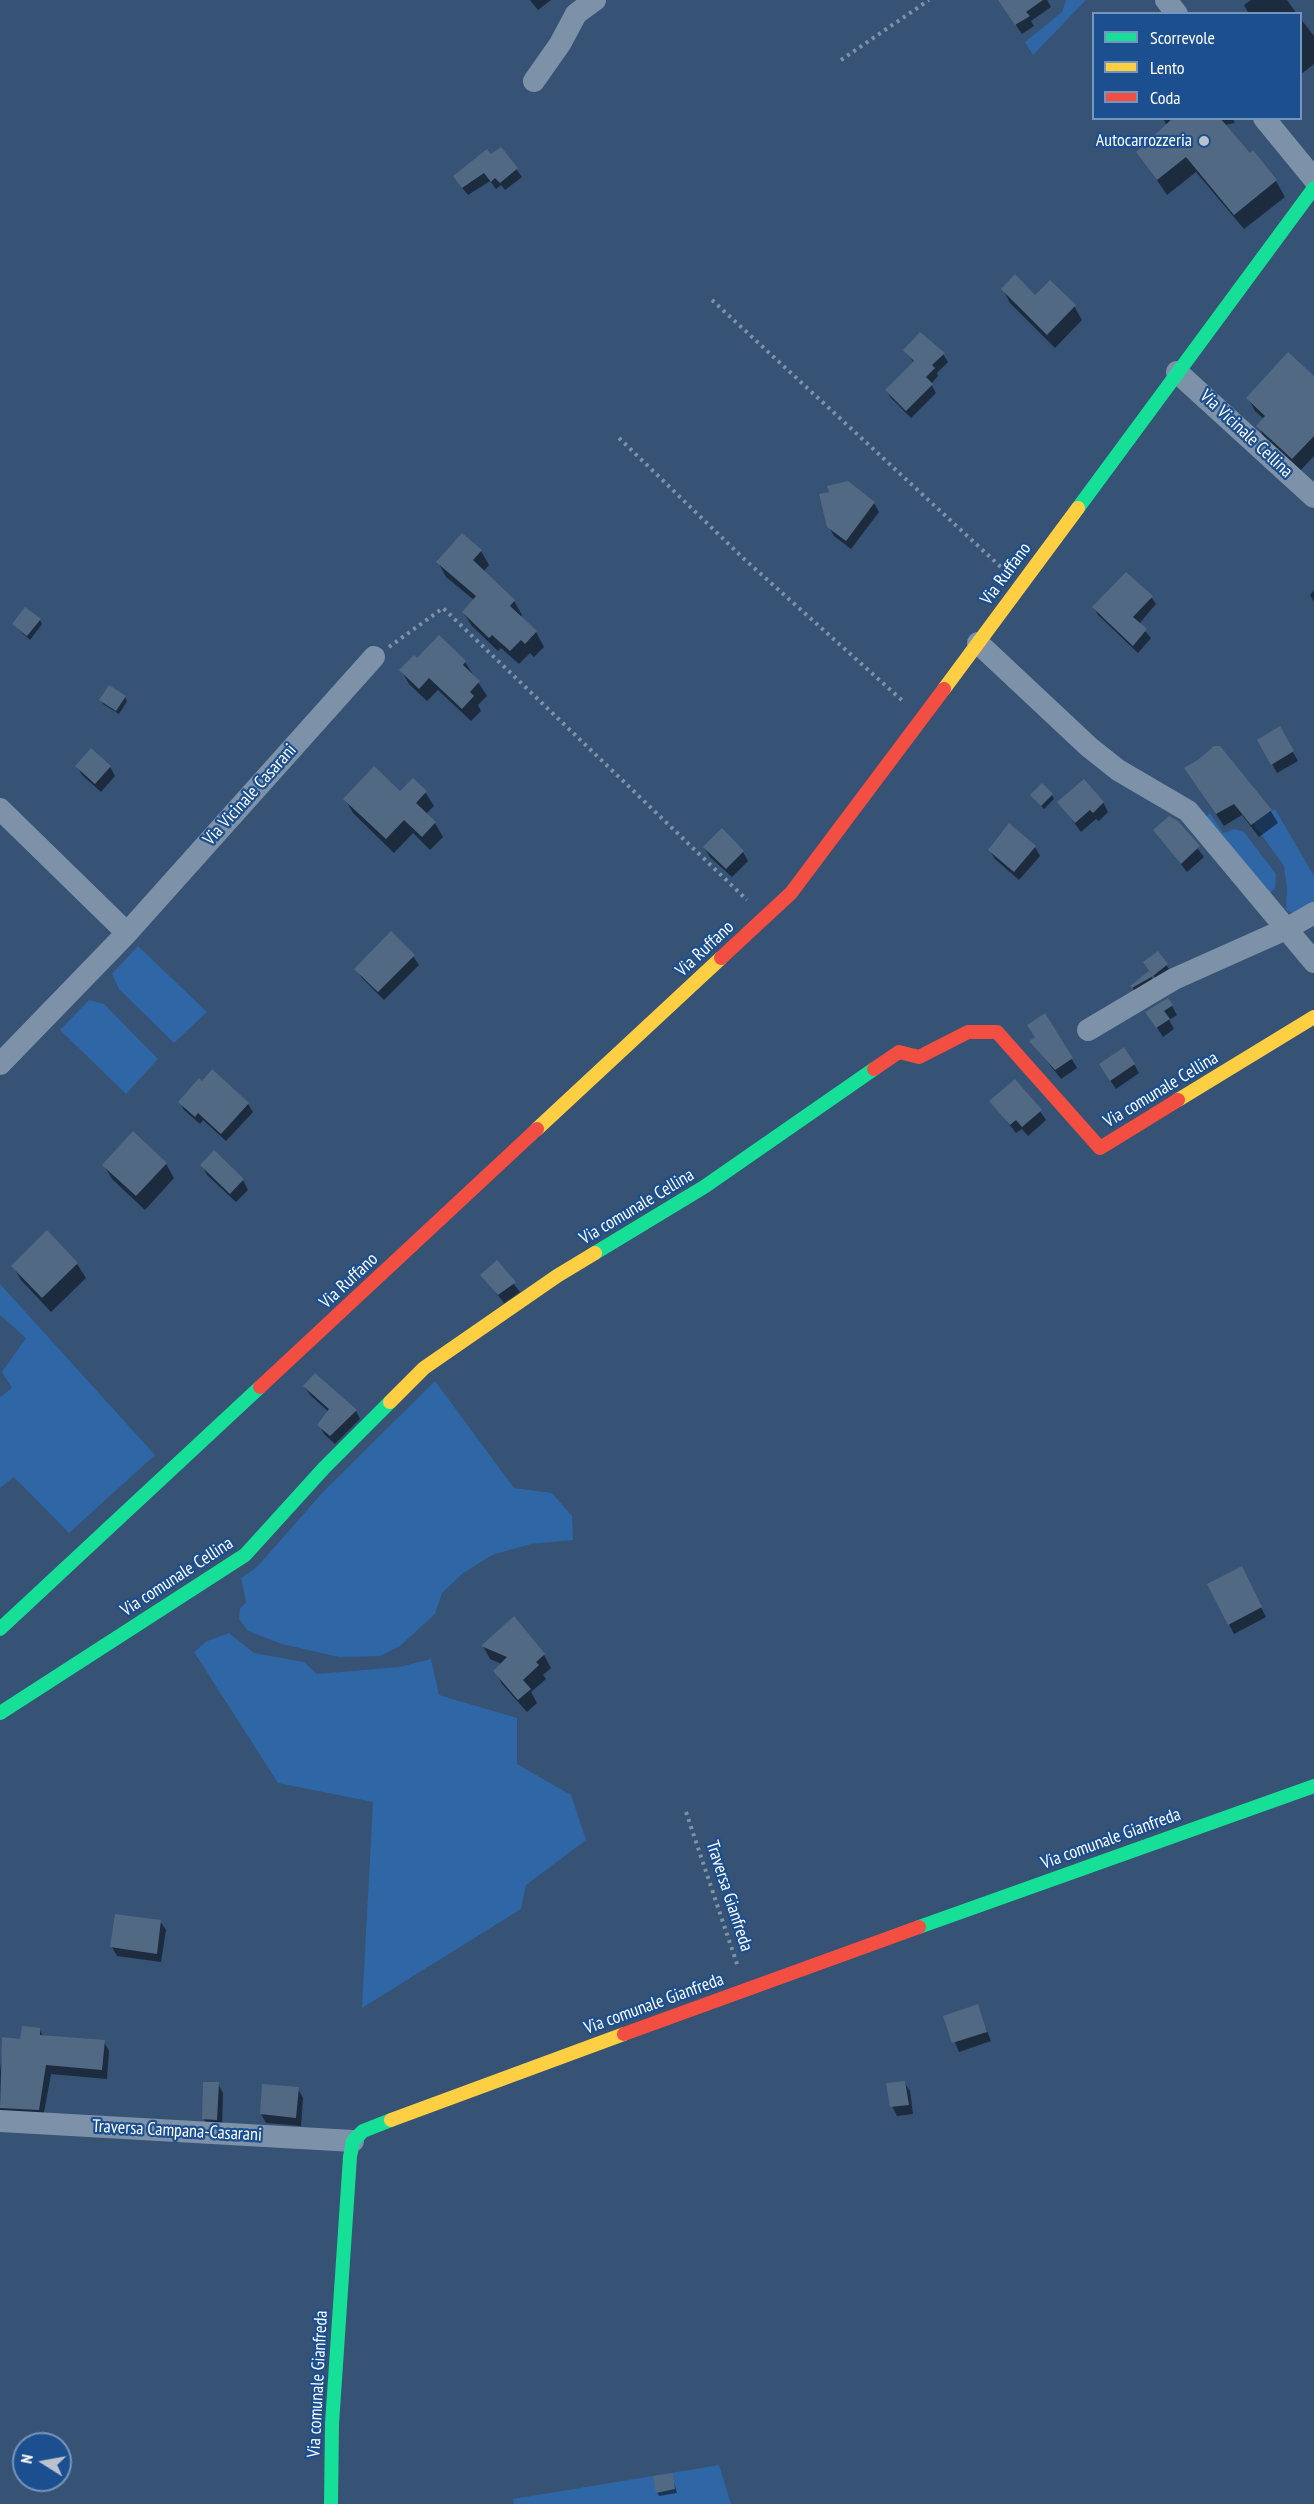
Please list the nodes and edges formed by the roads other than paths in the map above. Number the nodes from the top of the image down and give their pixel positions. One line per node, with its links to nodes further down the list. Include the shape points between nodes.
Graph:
1 (595, 0): 4 (street, via 576,14)
2 (1166, 0): 3 (street)
3 (1175, 12)
4 (534, 81)
5 (1266, 120): 6 (street)
6 (1314, 179)
7 (1314, 188): 8 (street, Via Ruffano)
8 (1177, 372): 9 (street, Via Vicinale Cellina); 10 (street, Via Ruffano)
9 (1314, 497)
10 (978, 643): 14 (street, via 1111,764 1188,811); 20 (street, Via Ruffano, via 791,893)
11 (374, 657): 15 (street, Via Vicinale Casarani)
12 (0, 809): 15 (street)
13 (1314, 913): 14 (street)
14 (1286, 929): 16 (street); 18 (street, via 1174,979)
15 (127, 933): 19 (street, Via Vicinale Casarani)
16 (1314, 962)
17 (1314, 1017): 21 (street, Via comunale Cellina, via 1100,1148 997,1032 968,1032 919,1057 898,1052 705,1187 557,1276 424,1368 324,1468 245,1555)
18 (1088, 1030)
19 (0, 1064)
20 (0, 1629)
21 (0, 1713)
22 (1314, 1786): 24 (street, Via comunale Gianfreda, via 746,1989 363,2131)
23 (0, 2121): 24 (street, Traversa Campana-Casarani)
24 (353, 2141): 25 (street, Via comunale Gianfreda, via 332,2424)
25 (331, 2504)

